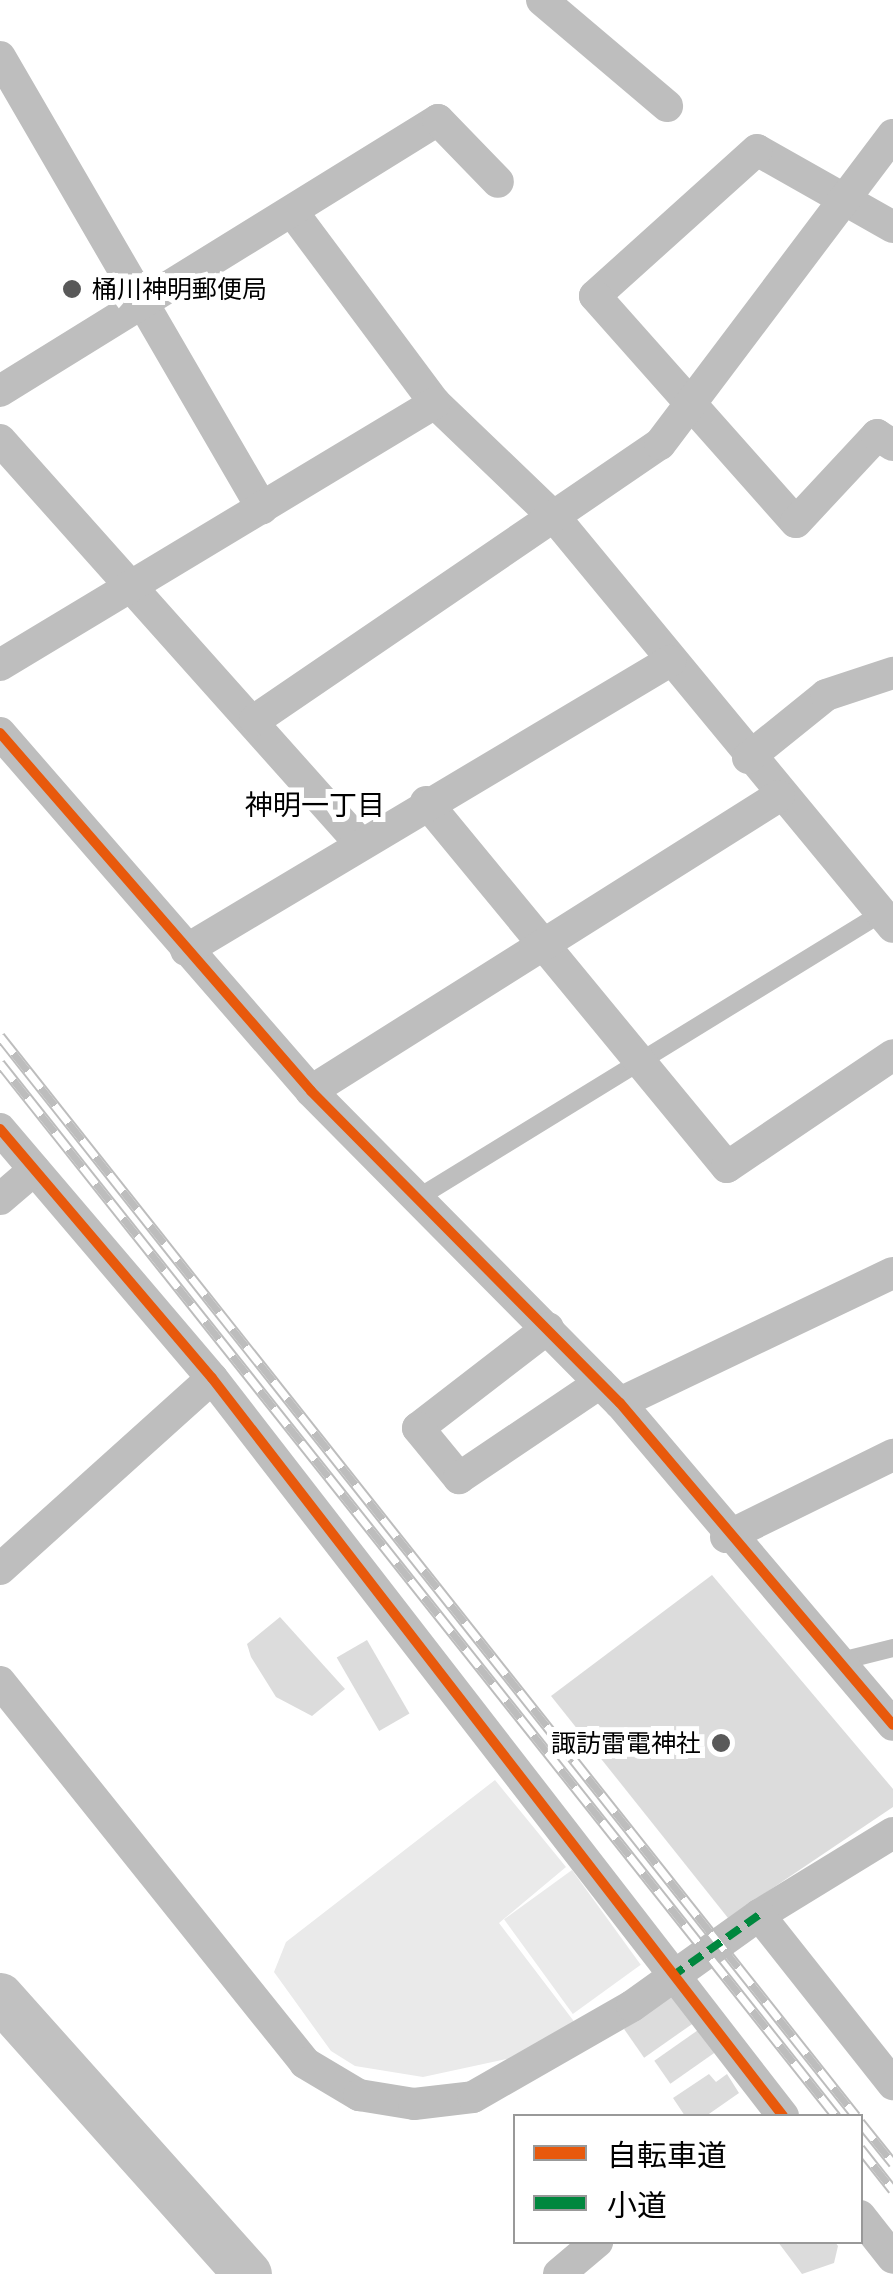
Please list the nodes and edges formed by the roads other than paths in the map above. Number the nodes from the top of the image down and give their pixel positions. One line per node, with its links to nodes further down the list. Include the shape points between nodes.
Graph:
1 (542, 0): 3 (street)
2 (0, 57): 9 (street)
3 (667, 106)
4 (893, 135): 6 (street)
5 (498, 182): 7 (street, via 438,120)
6 (846, 197): 8 (street); 11 (street); 11 (street, via 757,150 595,296)
7 (294, 214): 9 (street); 12 (street)
8 (893, 227)
9 (145, 308): 10 (street); 15 (street)
10 (0, 391)
11 (692, 401): 14 (street, via 796,522 877,436); 16 (street, via 660,444)
12 (434, 404): 15 (street); 16 (street)
13 (0, 440): 17 (street)
14 (893, 445)
15 (262, 508): 17 (street)
16 (556, 519): 18 (street); 21 (street)
17 (128, 589): 19 (street); 21 (street)
18 (670, 660): 23 (street); 25 (street)
19 (0, 665)
20 (893, 673): 23 (street, via 826,696)
21 (255, 720): 26 (street)
22 (0, 733): 29 (street)
23 (748, 758): 24 (street)
24 (779, 796): 27 (street); 28 (street)
25 (426, 802): 26 (street); 28 (street)
26 (358, 841): 29 (street)
27 (887, 920): 31 (lane)
28 (548, 942): 31 (street); 32 (street)
29 (186, 950): 32 (street)
30 (893, 1055): 31 (street, via 727,1167)
31 (642, 1060): 35 (lane)
32 (311, 1091): 35 (street)
33 (0, 1129): 34 (street)
34 (34, 1170): 36 (street); 39 (street)
35 (421, 1196): 38 (street)
36 (0, 1198)
37 (893, 1273): 40 (street)
38 (548, 1328): 40 (street); 40 (street, via 418,1428 459,1478)
39 (212, 1378): 43 (street); 50 (street)
40 (610, 1393): 42 (street)
41 (893, 1456): 42 (street)
42 (726, 1537): 45 (street)
43 (0, 1569)
44 (893, 1648): 45 (lane)
45 (837, 1662): 47 (street)
46 (0, 1682): 50 (street, via 306,2063 359,2094 414,2104 473,2097)
47 (893, 1726)
48 (893, 1833): 49 (street)
49 (759, 1916): 50 (street); 52 (street)
50 (671, 1977): 53 (street)
51 (0, 1997): 56 (street)
52 (893, 2084)
53 (767, 2111)
54 (863, 2220): 55 (street)
55 (893, 2258)
56 (248, 2274)

